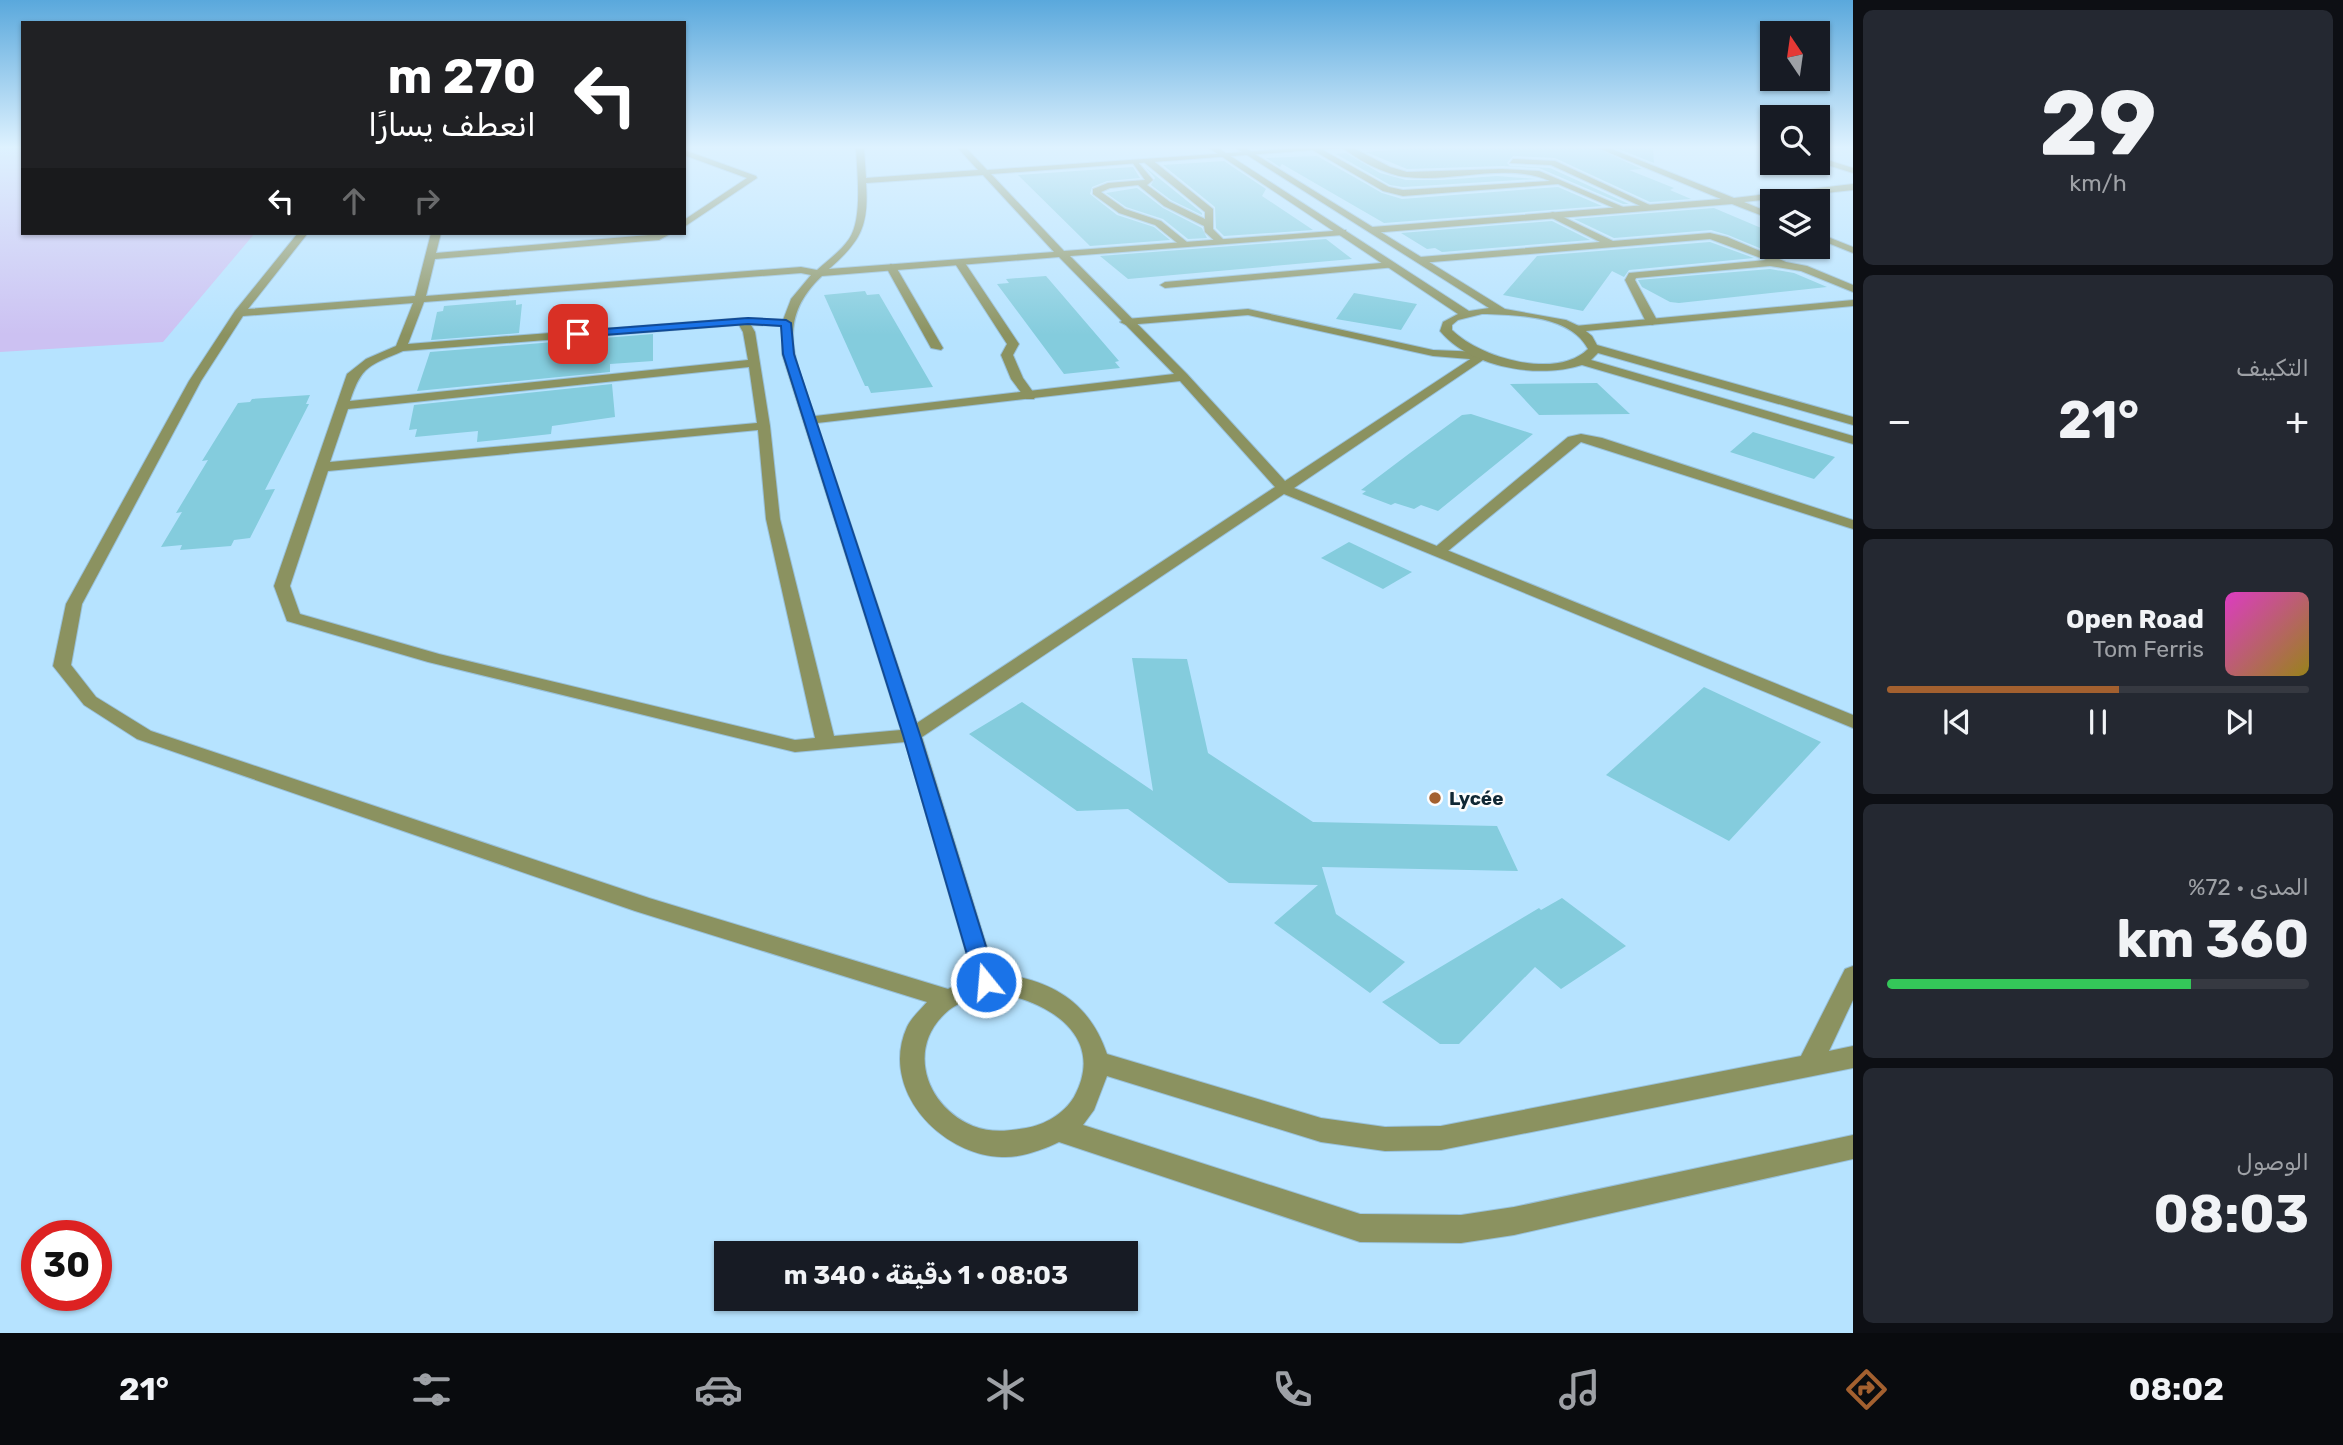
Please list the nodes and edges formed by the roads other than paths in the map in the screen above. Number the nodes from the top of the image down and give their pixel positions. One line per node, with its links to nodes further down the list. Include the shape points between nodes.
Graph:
1 (700, 210): 10 (street)
2 (859, 210): 34 (street, via 859,230 852,242)
3 (1020, 210): 26 (street)
4 (1121, 210): 22 (street, via 1158,223)
5 (1180, 210): 13 (street)
6 (1209, 210): 13 (street)
7 (1309, 210): 15 (street)
8 (1340, 210): 14 (street)
9 (1610, 210): 11 (street)
10 (706, 211): 12 (street)
11 (1553, 215): 14 (street); 23 (street)
12 (686, 223)
13 (1208, 224): 20 (street, via 1208,230)
14 (1372, 230): 29 (street)
15 (1343, 232): 20 (street); 32 (street)
16 (301, 235): 40 (street)
17 (435, 235): 27 (street)
18 (663, 235): 27 (street)
19 (1830, 241): 25 (street)
20 (1221, 242): 22 (street)
21 (1714, 243): 24 (street)
22 (1184, 244): 26 (street)
23 (1610, 244): 24 (street); 29 (street); 31 (street, via 1710,236)
24 (1624, 250): 28 (street)
25 (1853, 250)
26 (1061, 254): 30 (street); 44 (street)
27 (430, 256): 37 (street)
28 (1527, 259)
29 (1420, 260): 39 (street)
30 (959, 262): 33 (street); 54 (street, via 1013,344 1007,355)
31 (1782, 264): 36 (street); 43 (street, via 1633,275 1630,280)
32 (1392, 265): 35 (street); 41 (street)
33 (891, 267): 34 (street); 48 (street)
34 (818, 273): 37 (street, via 801,270); 45 (street, via 796,299)
35 (1165, 285)
36 (1853, 289)
37 (419, 299): 40 (street); 47 (street)
38 (1853, 303): 43 (street)
39 (1501, 311): 41 (street); 46 (street, via 1541,317)
40 (239, 313): 69 (street, via 195,381 74,604 62,666 90,701 144,735 799,956)
41 (1466, 314): 50 (street, via 1447,324 1446,331 1451,340)
42 (743, 321): 45 (street); 47 (street); 52 (street)
43 (1652, 321): 46 (street)
44 (1126, 322): 50 (street, via 1248,312 1433,353); 53 (street)
45 (786, 323): 56 (street, via 789,354)
46 (1575, 329): 49 (street)
47 (401, 348): 55 (street, via 353,374)
48 (937, 348)
49 (1594, 348): 51 (street); 57 (street)
50 (1482, 356): 51 (street, via 1547,367); 61 (street)
51 (1582, 361): 59 (street)
52 (754, 363): 55 (street); 58 (street)
53 (1183, 377): 54 (street); 61 (street)
54 (1030, 396): 56 (street)
55 (342, 407): 60 (street)
56 (812, 420): 65 (street)
57 (1853, 421)
58 (764, 426): 60 (street); 66 (street, via 773,519)
59 (1853, 440)
60 (323, 467): 66 (street, via 282,586 293,617 434,658 781,743)
61 (1285, 489): 63 (street); 65 (street)
62 (1853, 525): 63 (street, via 1581,438)
63 (1438, 552): 64 (street)
64 (1853, 722)
65 (912, 735): 66 (street); 68 (street)
66 (826, 743)
67 (1853, 976): 72 (street)
68 (986, 982): 69 (street); 71 (street, via 1026,986 1052,997 1073,1014 1089,1036)
69 (945, 998): 73 (street, via 925,1016 913,1041 911,1067 919,1094 937,1118 965,1135 997,1144 1030,1142)
70 (1853, 1057): 72 (street)
71 (1096, 1061): 72 (street, via 1321,1130 1385,1139 1441,1138); 73 (street, via 1093,1087 1080,1111)
72 (1809, 1066)
73 (1059, 1130): 74 (street, via 1360,1228 1414,1230 1514,1221)
74 (1853, 1147)

